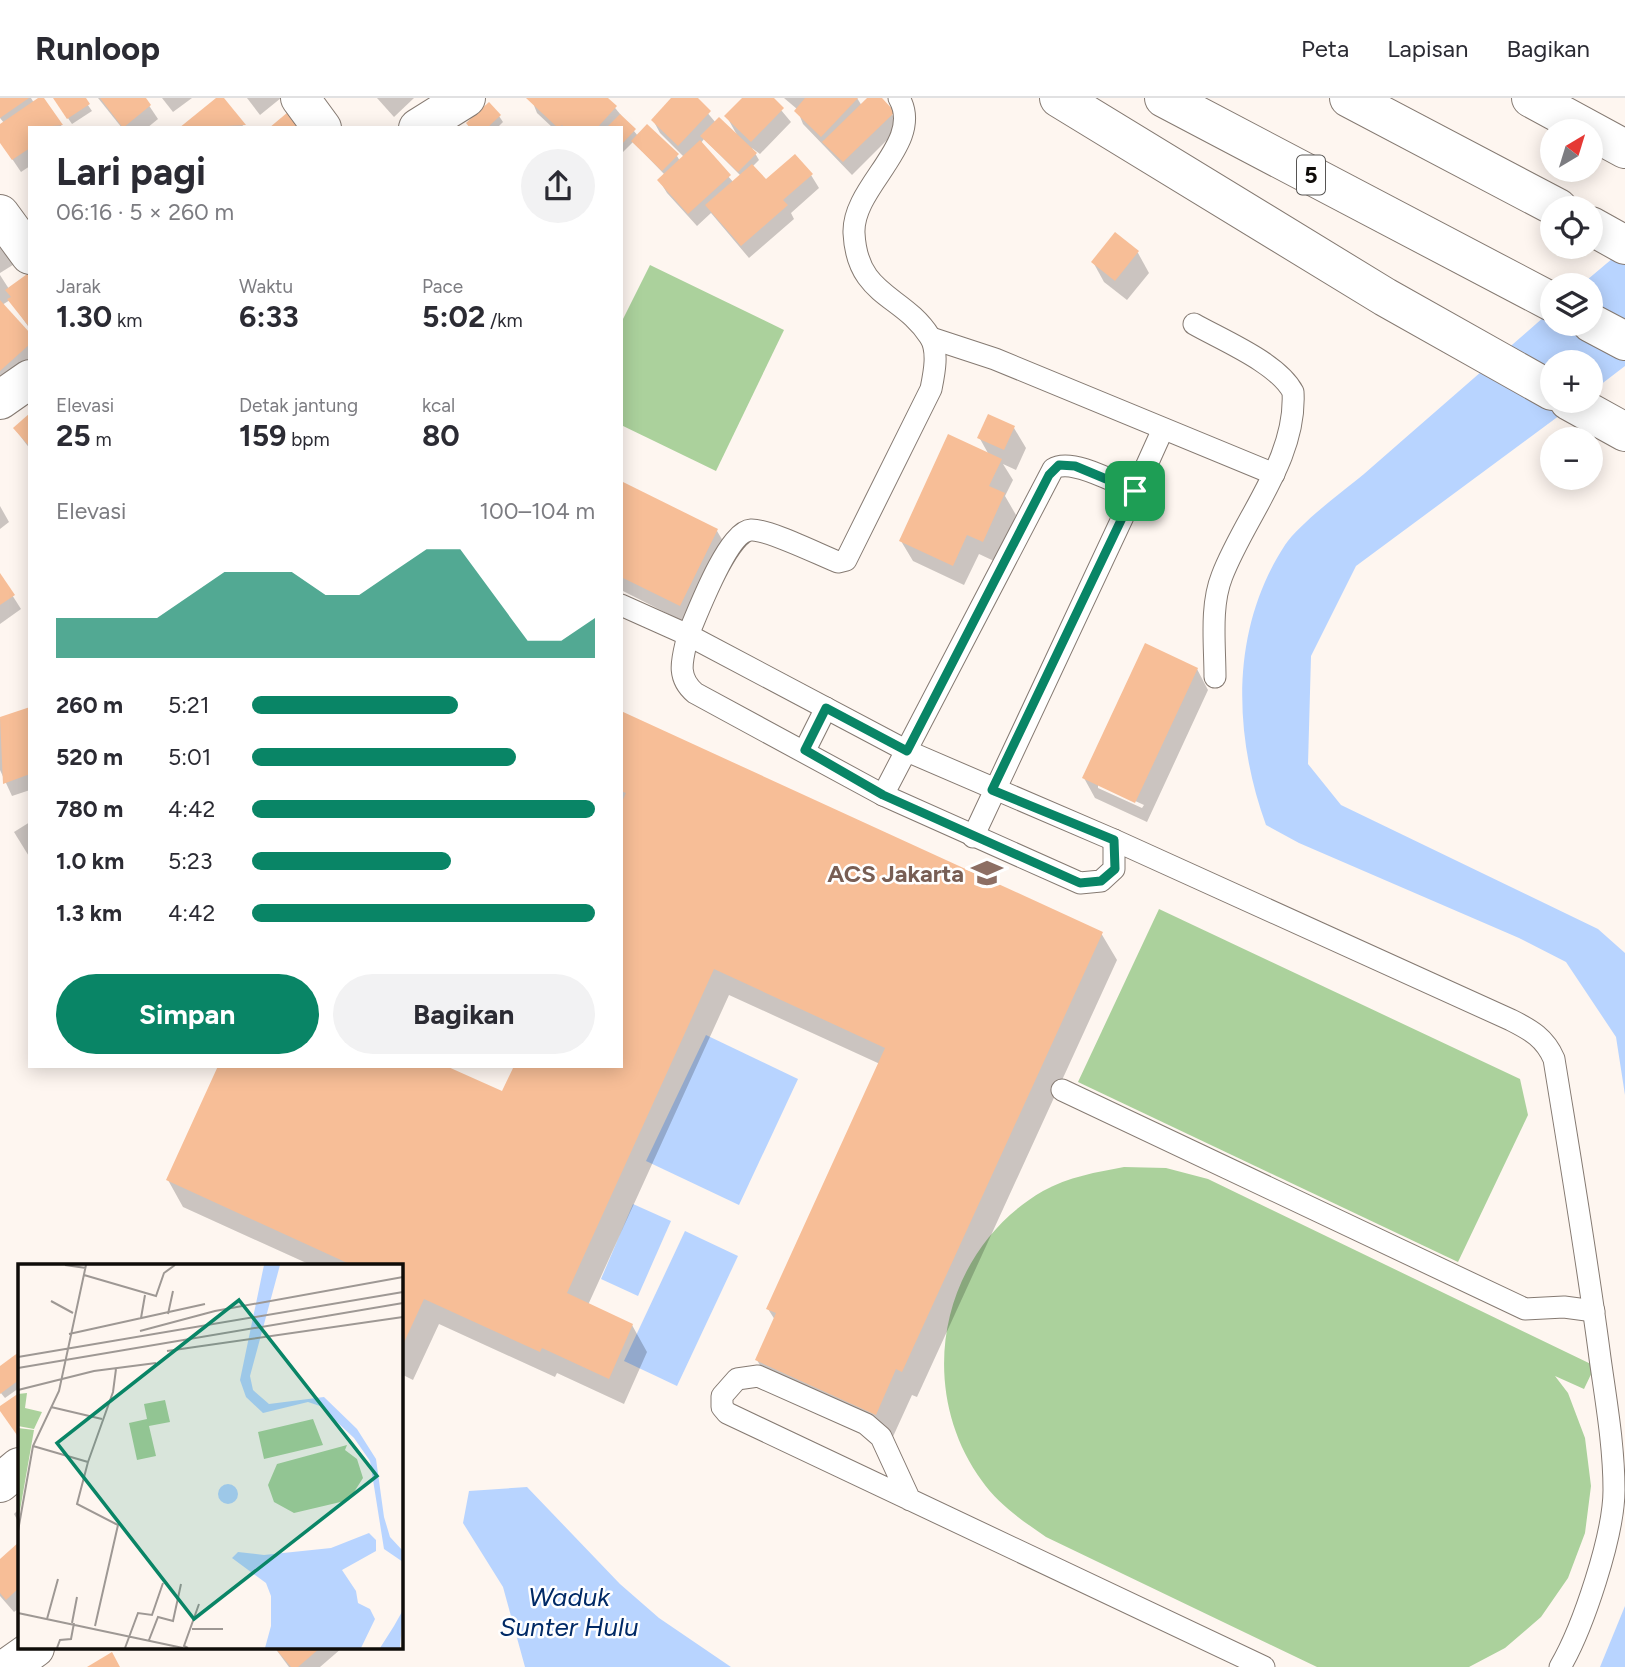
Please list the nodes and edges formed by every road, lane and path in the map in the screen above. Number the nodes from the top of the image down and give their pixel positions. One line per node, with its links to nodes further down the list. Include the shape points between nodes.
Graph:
1 (300, 98): 8 (main road)
2 (467, 98): 9 (main road)
3 (899, 98): 19 (lane, via 906,115 904,131 866,192 853,229 857,262 868,279)
4 (1059, 98): 22 (main road, via 1385,297)
5 (1164, 98): 16 (main road, 5)
6 (1349, 98): 11 (main road)
7 (1531, 98): 10 (main road)
8 (321, 126)
9 (421, 126)
10 (1617, 145)
11 (1540, 198)
12 (0, 214): 15 (main road)
13 (1603, 233): 14 (main road)
14 (1625, 245)
15 (28, 252)
16 (1540, 296)
17 (1194, 324): 27 (lane, via 1269,367 1289,384 1294,404)
18 (1603, 329): 20 (main road)
19 (931, 338): 25 (lane, via 995,359); 30 (lane, via 936,366 931,389 846,560 838,562 758,531 738,535)
20 (1625, 341)
21 (28, 380): 23 (main road)
22 (1540, 384)
23 (0, 400)
24 (1591, 413): 26 (main road)
25 (1163, 429): 27 (lane); 28 (lane)
26 (1625, 432)
27 (1274, 474): 31 (lane, via 1221,577 1216,599)
28 (1135, 491): 34 (lane, via 1075,466 1053,469); 35 (lane)
29 (623, 605): 30 (lane)
30 (688, 635): 32 (lane); 33 (lane, via 681,665 688,687)
31 (1215, 677)
32 (826, 708): 33 (lane); 34 (lane)
33 (805, 750): 36 (lane)
34 (907, 751): 35 (lane); 36 (lane)
35 (992, 790): 37 (lane); 38 (lane)
36 (883, 795): 37 (lane)
37 (973, 837): 38 (lane, via 1080,883 1101,881 1115,869)
38 (1114, 840): 40 (lane, via 1539,1036 1554,1059)
39 (1062, 1090): 40 (lane, via 1525,1309)
40 (1594, 1311): 47 (lane, via 1614,1492 1588,1601)
41 (18, 1468): 42 (main road)
42 (0, 1483)
43 (910, 1500): 43 (lane, via 727,1413 722,1396 737,1379 758,1376 866,1424 881,1437); 46 (lane)
44 (32, 1650): 45 (main road)
45 (8, 1667)
46 (1264, 1667)
47 (1560, 1667)

